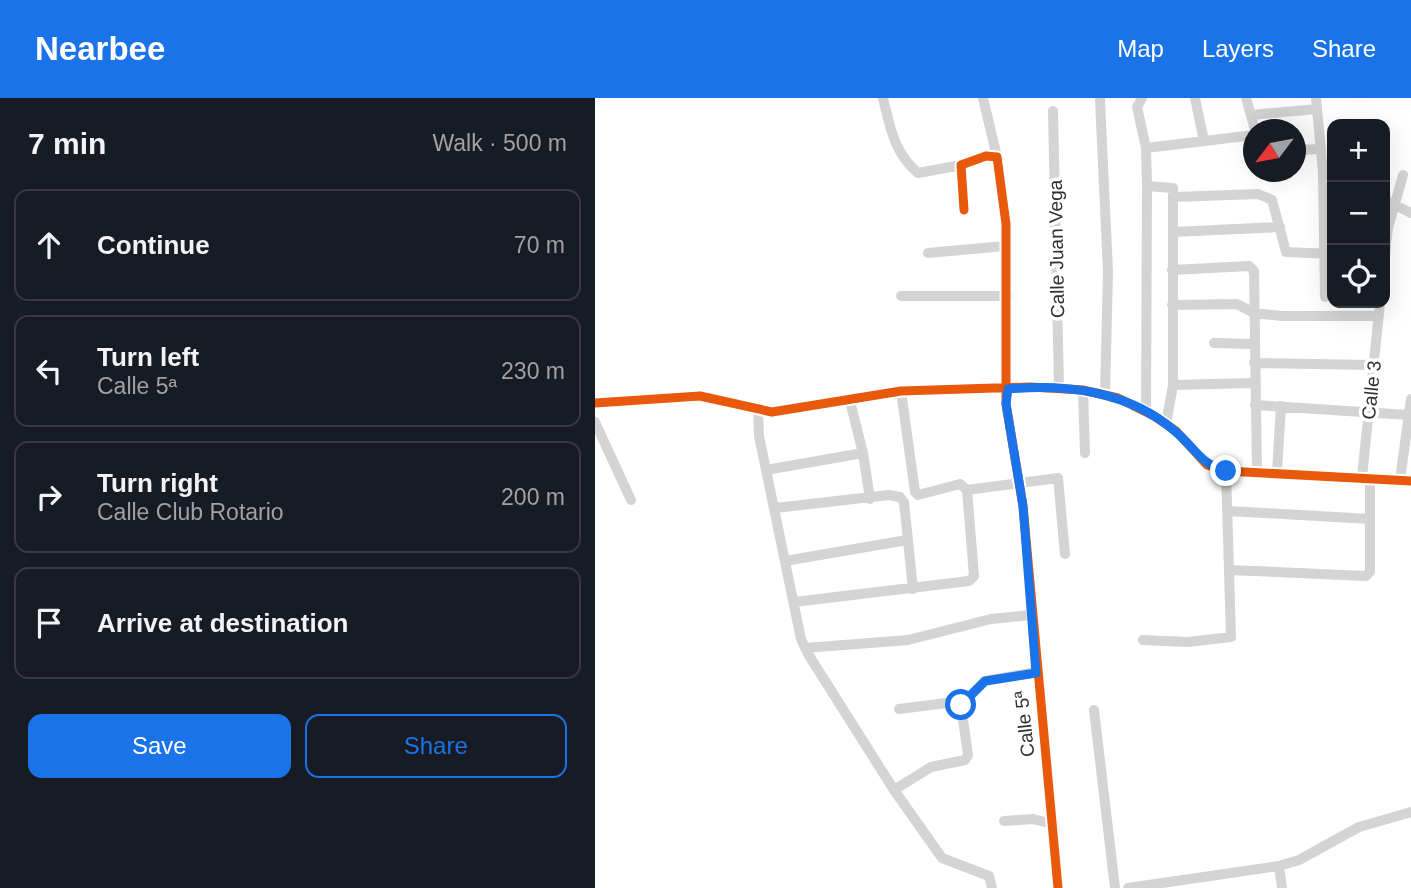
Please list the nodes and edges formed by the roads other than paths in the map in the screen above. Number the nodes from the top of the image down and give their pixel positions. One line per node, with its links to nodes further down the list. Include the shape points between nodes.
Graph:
1 (883, 98): 18 (street, via 896,149 911,167 926,173)
2 (983, 98): 17 (street, Calle 5ª)
3 (1142, 98): 14 (street, via 1137,107)
4 (1195, 98): 13 (street)
5 (1246, 98): 10 (street)
6 (1316, 98): 8 (street)
7 (1100, 100): 52 (street, via 1108,272)
8 (1317, 109): 10 (street); 15 (street)
9 (1053, 111): 48 (street, Calle Juan Vega)
10 (1251, 115): 11 (street)
11 (1252, 119)
12 (1243, 136): 13 (street)
13 (1204, 141): 14 (street)
14 (1146, 148): 21 (street)
15 (1321, 149): 16 (street); 20 (street)
16 (1306, 150)
17 (997, 157): 18 (street); 30 (street, Calle 5ª, via 1003,181)
18 (961, 165): 25 (street)
19 (1403, 175): 24 (street)
20 (1327, 182)
21 (1147, 186): 22 (street, via 1173,188); 59 (street)
22 (1174, 197): 27 (street, via 1258,194 1272,200); 28 (street)
23 (1390, 203): 24 (street)
24 (1396, 207): 26 (street); 29 (street)
25 (964, 210)
26 (1411, 213)
27 (1280, 228): 28 (street); 32 (street, via 1286,252)
28 (1173, 232): 34 (street)
29 (1386, 245)
30 (1005, 246): 31 (street); 36 (street, Calle 5ª)
31 (928, 253)
32 (1327, 254)
33 (1327, 268): 37 (street)
34 (1173, 270): 38 (street); 40 (street, via 1252,268)
35 (901, 296): 36 (street)
36 (1007, 296): 49 (street, Calle 5ª)
37 (1325, 297)
38 (1172, 305): 40 (street, via 1237,304); 47 (street)
39 (1380, 308): 41 (street, Calle 3)
40 (1254, 313): 41 (street); 43 (street)
41 (1379, 316): 45 (street, Calle 3)
42 (1214, 342): 43 (street)
43 (1253, 344): 44 (street)
44 (1254, 363): 45 (street); 46 (street)
45 (1373, 365): 60 (street, Calle 3)
46 (1254, 383): 47 (street); 56 (street)
47 (1173, 386): 63 (street)
48 (1059, 388): 49 (street); 50 (street)
49 (1008, 389): 51 (street); 72 (street, Calle 5ª, via 1006,404)
50 (1083, 390): 52 (street); 65 (street)
51 (901, 391): 54 (street); 74 (street)
52 (1105, 394): 59 (street)
53 (1411, 399): 61 (street)
54 (850, 401): 58 (street, via 772,412); 64 (street)
55 (595, 403): 58 (street, via 700,396)
56 (1255, 405): 57 (street); 68 (street)
57 (1281, 406): 60 (street); 69 (street)
58 (758, 409): 66 (street)
59 (1146, 412): 63 (street)
60 (1369, 412): 61 (street); 70 (street, Calle 3)
61 (1409, 415): 71 (street)
62 (595, 422): 77 (street)
63 (1166, 424): 67 (street, via 1207,465)
64 (863, 453): 66 (street); 76 (street)
65 (1085, 453)
66 (766, 470): 78 (street)
67 (1226, 471): 68 (street); 79 (street)
68 (1257, 472): 69 (street)
69 (1276, 472): 70 (street)
70 (1366, 477): 71 (street); 80 (street, Calle 3)
71 (1406, 480)
72 (1018, 483): 73 (street); 82 (street, via 1058,478); 87 (street, Calle 5ª)
73 (967, 490): 74 (street, via 961,484); 85 (street, via 974,576 969,582)
74 (915, 492): 75 (street)
75 (900, 497): 76 (street); 81 (street)
76 (870, 499): 78 (street)
77 (631, 500)
78 (775, 508): 83 (street)
79 (1228, 510): 80 (street); 84 (street)
80 (1370, 519): 84 (street, Calle 3, via 1370,572 1366,576)
81 (907, 540): 83 (street); 85 (street)
82 (1065, 554)
83 (785, 561): 86 (street)
84 (1230, 570): 88 (street, via 1231,637 1188,642)
85 (913, 589): 86 (street)
86 (794, 602): 89 (street)
87 (1031, 615): 89 (street, via 991,619 908,640); 90 (street, Calle 5ª)
88 (1143, 640)
89 (805, 648): 94 (street)
90 (1036, 673): 91 (street, via 985,681); 97 (street, Calle 5ª)
91 (961, 705): 92 (street); 94 (street, via 965,761 931,767)
92 (899, 709)
93 (1094, 710): 102 (street)
94 (894, 790): 100 (street, via 942,858 982,870)
95 (1411, 812): 98 (street, via 1359,827)
96 (1004, 821): 97 (street, via 1033,819)
97 (1053, 824): 101 (street, Calle 5ª)
98 (1279, 866): 99 (street); 104 (street)
99 (1195, 884): 103 (street)
100 (992, 888)
101 (1058, 888)
102 (1115, 888)
103 (1128, 888)
104 (1282, 888)

